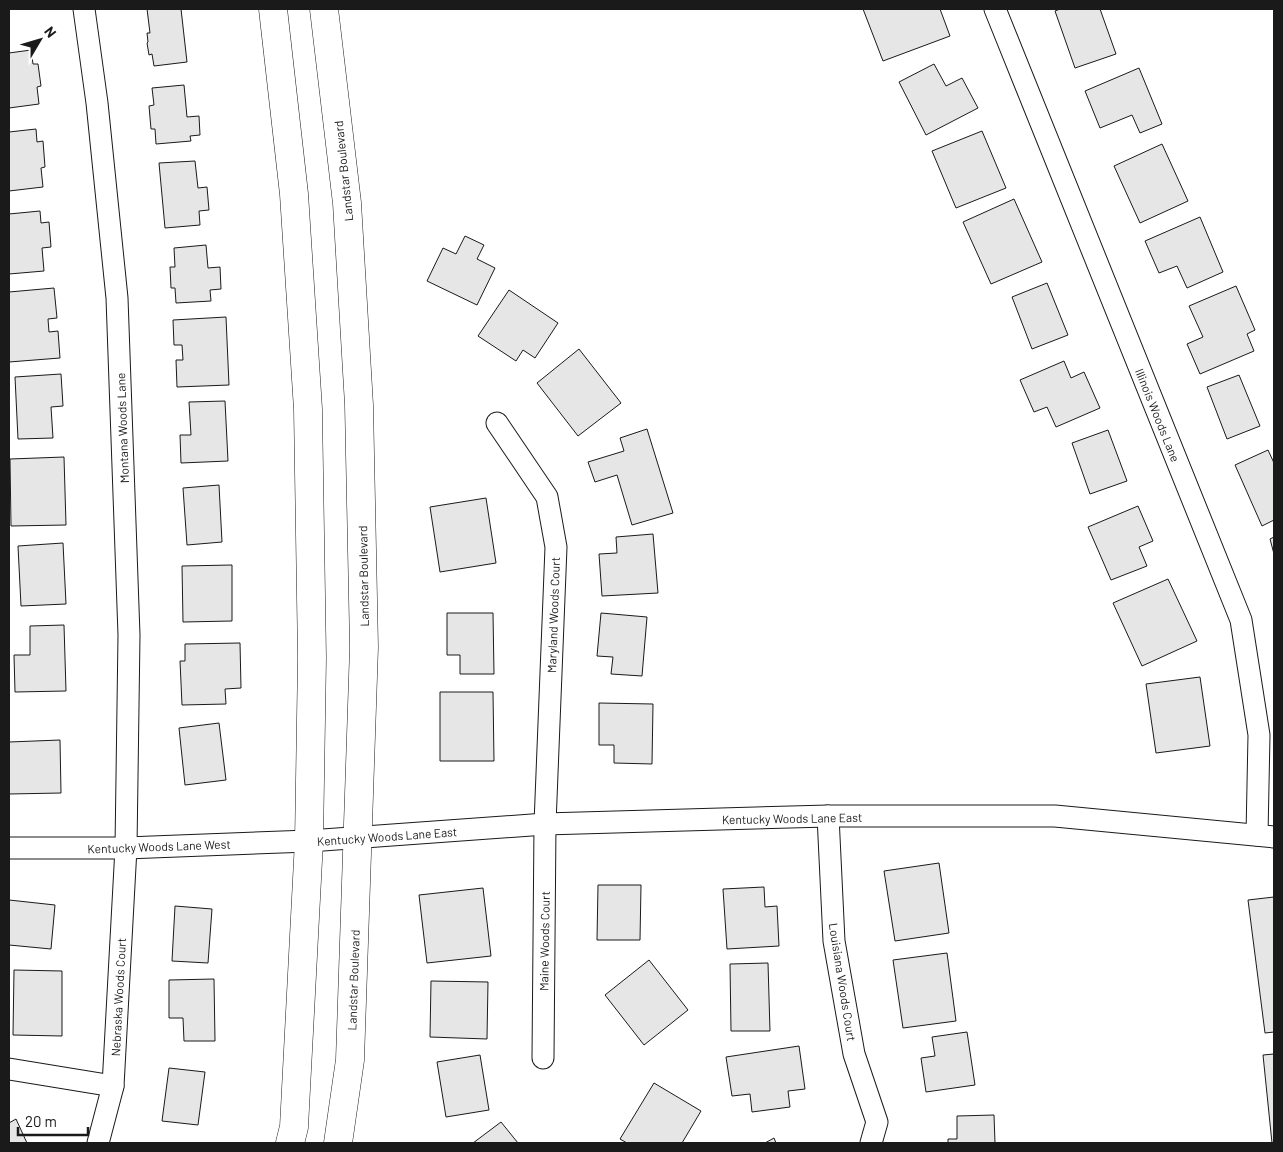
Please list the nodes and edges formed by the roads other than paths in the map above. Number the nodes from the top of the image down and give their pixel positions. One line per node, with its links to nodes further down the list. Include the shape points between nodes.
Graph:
1 (84, 9): 12 (street, Montana Woods Lane, via 117,298 129,635)
2 (272, 9): 10 (street, via 294,194 308,409 312,658)
3 (324, 9): 9 (street, Landstar Boulevard, via 348,203 360,405 364,647)
4 (995, 9): 8 (street, Illinois Woods Lane, via 1241,620 1259,735)
5 (497, 423): 7 (street, Maryland Woods Court, via 547,497 556,547)
6 (828, 816): 7 (street, Kentucky Woods Lane East); 8 (street, Kentucky Woods Lane East, via 1055,816); 19 (street, Louisiana Woods Court, via 834,941 854,1054 877,1122)
7 (545, 824): 9 (street, Kentucky Woods Lane East); 13 (street, Maine Woods Court)
8 (1266, 836)
9 (359, 839): 10 (street, Kentucky Woods Lane East); 18 (street, Landstar Boulevard, via 350,1060)
10 (309, 841): 12 (street, Kentucky Woods Lane West); 17 (street, via 294,1127)
11 (9, 848): 12 (street, Kentucky Woods Lane West)
12 (126, 848): 15 (street, Nebraska Woods Court)
13 (542, 1058)
14 (9, 1069): 15 (street)
15 (113, 1086): 16 (street, Nebraska Woods Court)
16 (98, 1143)
17 (290, 1143)
18 (338, 1143)
19 (871, 1143)

